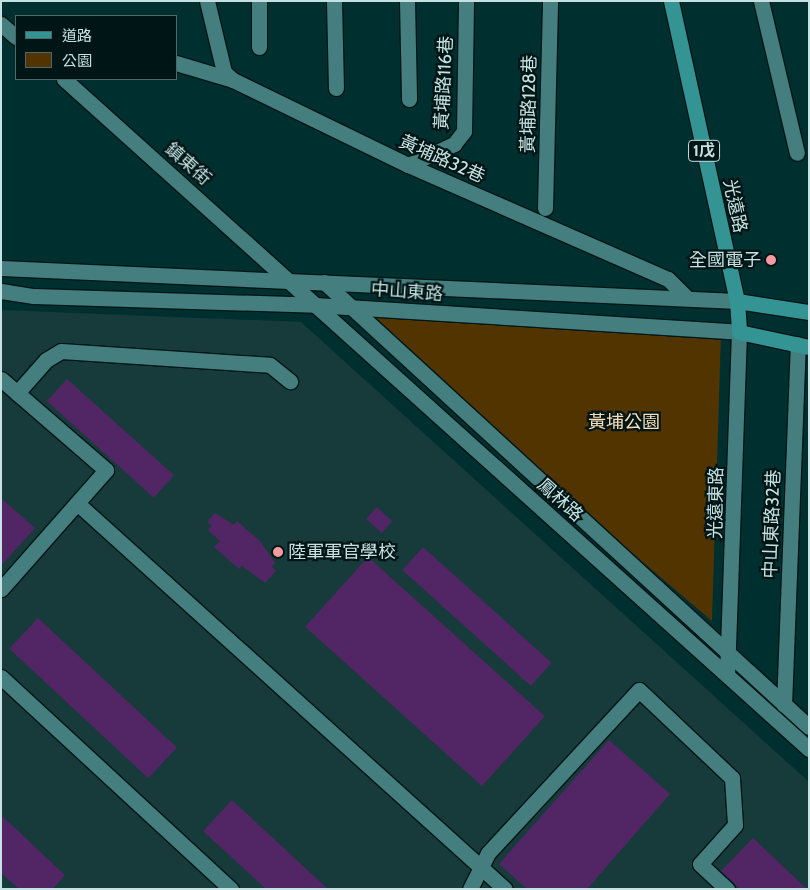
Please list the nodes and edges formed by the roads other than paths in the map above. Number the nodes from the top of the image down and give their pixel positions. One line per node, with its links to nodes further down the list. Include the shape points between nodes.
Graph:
1 (207, 1): 14 (street, via 224,72)
2 (258, 1): 11 (street)
3 (334, 1): 15 (street)
4 (407, 1): 16 (street)
5 (466, 1): 18 (street, 黃埔路116巷, via 464,131 454,144)
6 (550, 1): 19 (street, 黃埔路128巷)
7 (671, 1): 25 (main road, 光遠路 / 1戊)
8 (761, 1): 17 (street)
9 (1, 24): 10 (street)
10 (15, 36)
11 (260, 47)
12 (178, 65): 14 (street, 黃埔路32巷)
13 (65, 80): 21 (street, 鎮東街)
14 (233, 80): 18 (street, 黃埔路32巷)
15 (336, 88)
16 (409, 99)
17 (796, 153)
18 (408, 165): 24 (street, 黃埔路32巷, via 668,279)
19 (545, 208)
20 (1, 268): 21 (street, 中山東路, via 40,273)
21 (286, 279): 22 (street, 中山東路); 26 (street, 鳳林路)
22 (324, 282): 24 (street, 中山東路); 27 (street, 鳳林路)
23 (1, 291): 26 (street, 中山東路, via 34,296)
24 (686, 297): 25 (street, 中山東路)
25 (736, 300): 28 (main road, 中山東路); 29 (main road, 光遠路 / 1戊)
26 (315, 305): 27 (street, 中山東路); 37 (street, 鳳林路)
27 (351, 307): 29 (street, 中山東路); 36 (street, 鳳林路)
28 (809, 312)
29 (738, 332): 30 (main road, 中山東路); 36 (street, 光遠東路)
30 (803, 345): 39 (street, 中山東路32巷)
31 (1, 379): 33 (street)
32 (290, 381): 33 (street, via 270,365 61,351 46,360)
33 (18, 393): 34 (street, via 106,470)
34 (77, 503): 35 (street); 42 (street)
35 (2, 587)
36 (731, 655): 37 (street, 光遠東路); 39 (street, 鳳林路)
37 (727, 675): 41 (street, 鳳林路)
38 (1, 677): 43 (street)
39 (784, 705): 40 (street, 鳳林路)
40 (809, 727)
41 (809, 749)
42 (482, 868): 44 (street); 45 (street); 46 (street, via 488,853 639,690 732,778 735,825 700,864)
43 (231, 889)
44 (470, 889)
45 (505, 889)
46 (727, 889)

